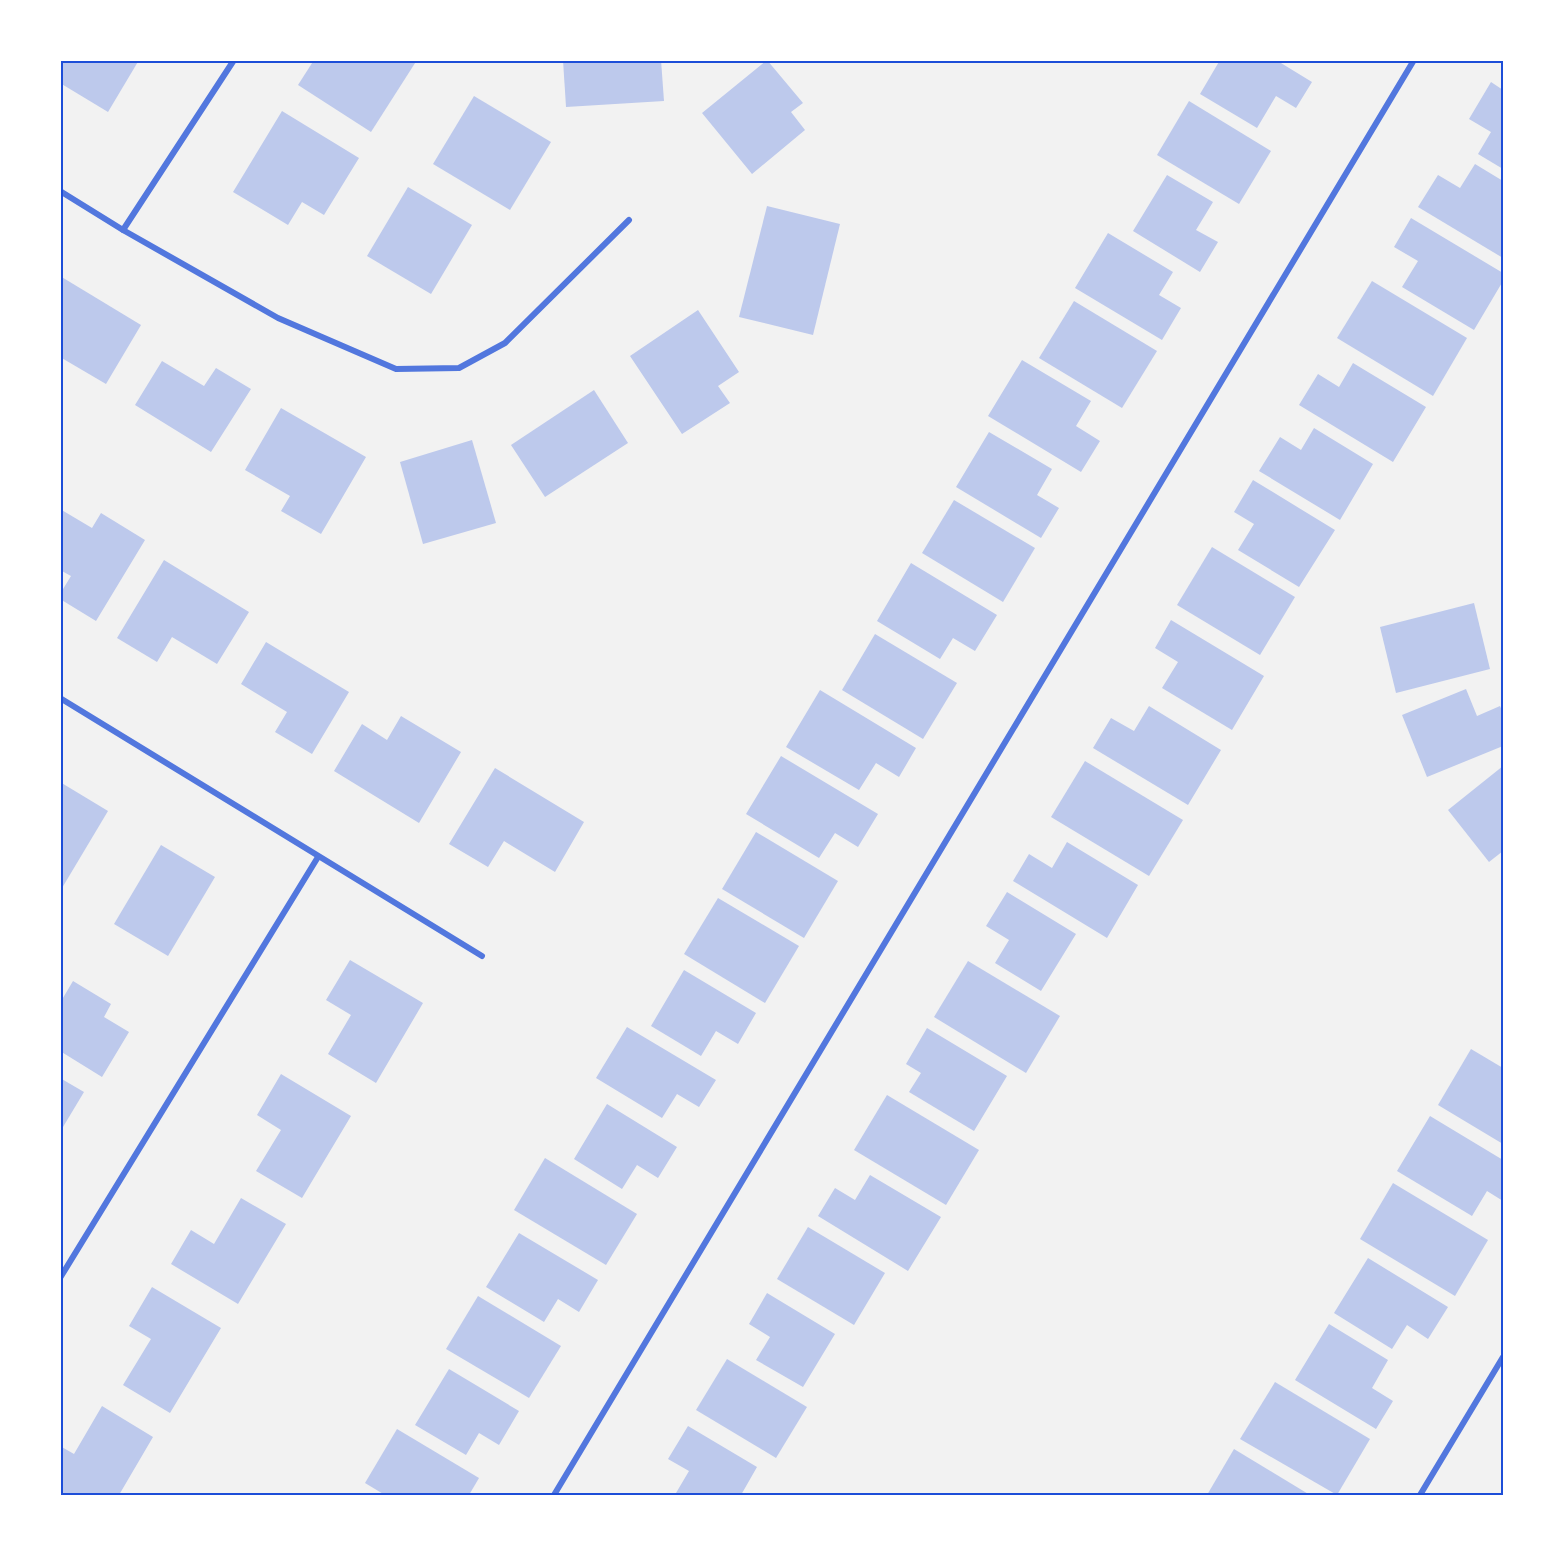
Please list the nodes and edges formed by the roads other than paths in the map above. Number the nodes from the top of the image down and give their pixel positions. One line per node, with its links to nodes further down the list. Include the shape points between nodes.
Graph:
1 (234, 60): 5 (street)
2 (1414, 60): 11 (street)
3 (60, 191): 5 (street)
4 (629, 220): 5 (street, via 505,343 459,368 396,369 278,318)
5 (123, 230)
6 (60, 698): 7 (street)
7 (318, 857): 8 (street); 9 (street)
8 (482, 956)
9 (60, 1278)
10 (1503, 1357): 12 (street)
11 (554, 1495)
12 (1420, 1495)

